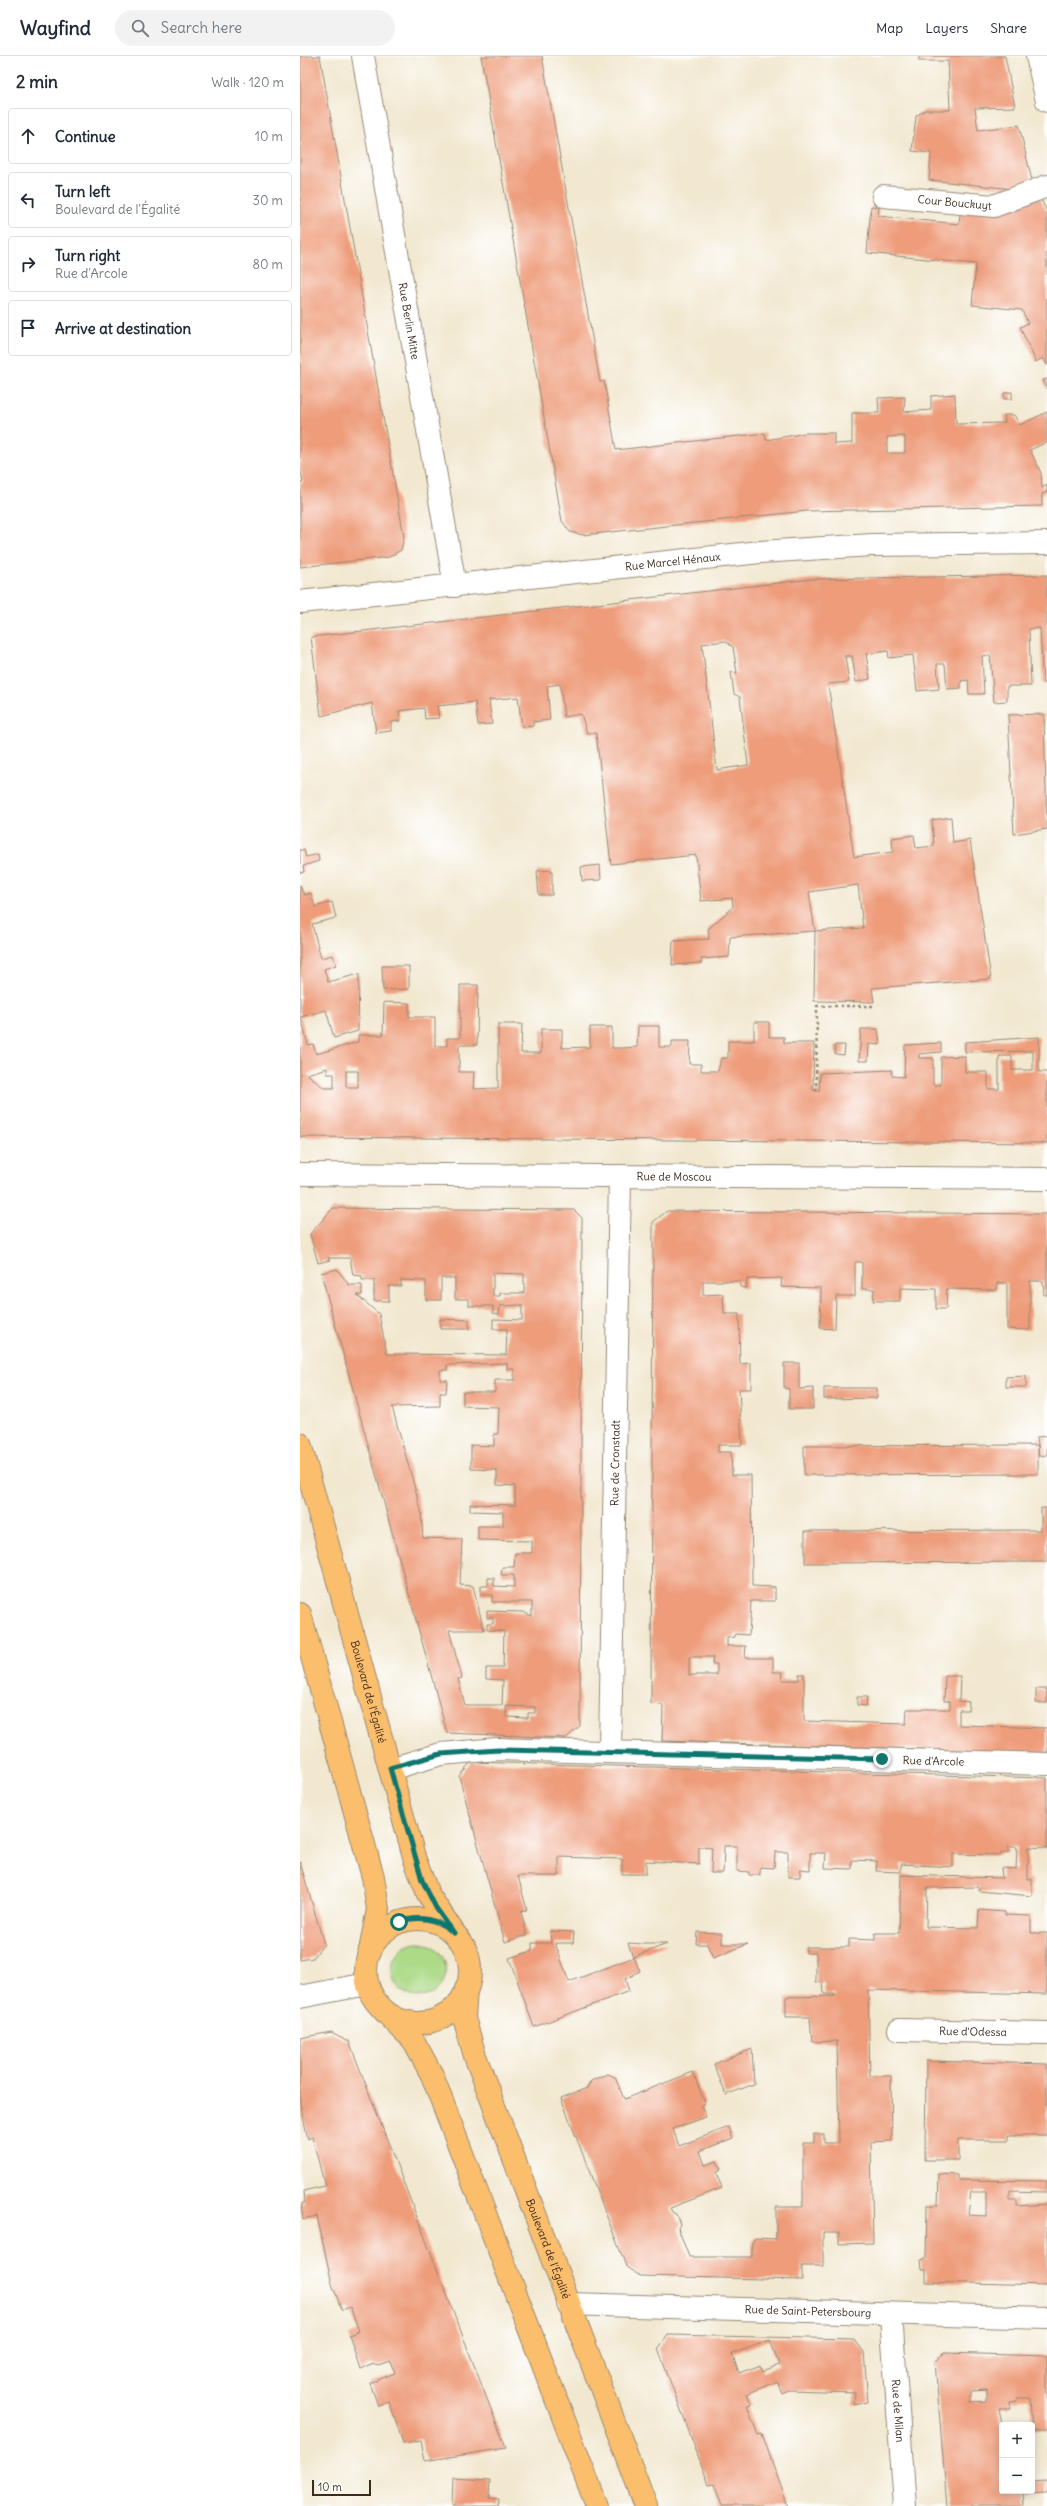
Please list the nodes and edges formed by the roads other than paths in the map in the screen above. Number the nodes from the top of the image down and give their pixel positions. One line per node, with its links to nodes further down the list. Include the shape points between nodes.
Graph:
1 (363, 56): 7 (street, Rue Berlin Mitte)
2 (1037, 56): 3 (street)
3 (1047, 101)
4 (1047, 186): 5 (street, Cour Bouckuyt, via 994,206)
5 (883, 196)
6 (1047, 543): 7 (street, Rue Marcel Hénaux, via 872,544 768,552)
7 (455, 586): 8 (street, Rue Marcel Hénaux)
8 (300, 602)
9 (300, 1174): 10 (street, Rue de Moscou)
10 (620, 1176): 11 (street, Rue de Moscou); 14 (street, Rue de Cronstadt)
11 (1047, 1179)
12 (300, 1444): 16 (main road, Boulevard de l'Égalité)
13 (300, 1616): 18 (main road, via 373,1877 378,1909)
14 (610, 1751): 15 (street, Rue d'Arcole); 16 (street, Rue d'Arcole, via 467,1750 441,1754)
15 (1047, 1764)
16 (390, 1768): 17 (main road, Boulevard de l'Égalité, via 422,1880 436,1908)
17 (454, 1933): 18 (main road, via 432,1920 407,1919 378,1936); 20 (main road, via 464,1946 470,1964)
18 (370, 1951): 19 (main road, via 366,1967)
19 (367, 1984): 21 (street); 22 (main road, via 374,1999)
20 (466, 1989): 22 (main road, via 457,2005 436,2020 409,2022); 25 (main road, Boulevard de l'Égalité, via 464,2018 474,2056)
21 (300, 1997)
22 (385, 2012): 28 (main road, via 413,2040 432,2075)
23 (899, 2030): 24 (street, Rue d'Odessa)
24 (1047, 2033)
25 (568, 2304): 26 (street, Rue de Saint-Petersbourg); 29 (main road, Boulevard de l'Égalité)
26 (891, 2315): 27 (street, Rue de Saint-Petersbourg); 30 (street, Rue de Milan)
27 (1047, 2318)
28 (597, 2506)
29 (646, 2506)
30 (905, 2506)

